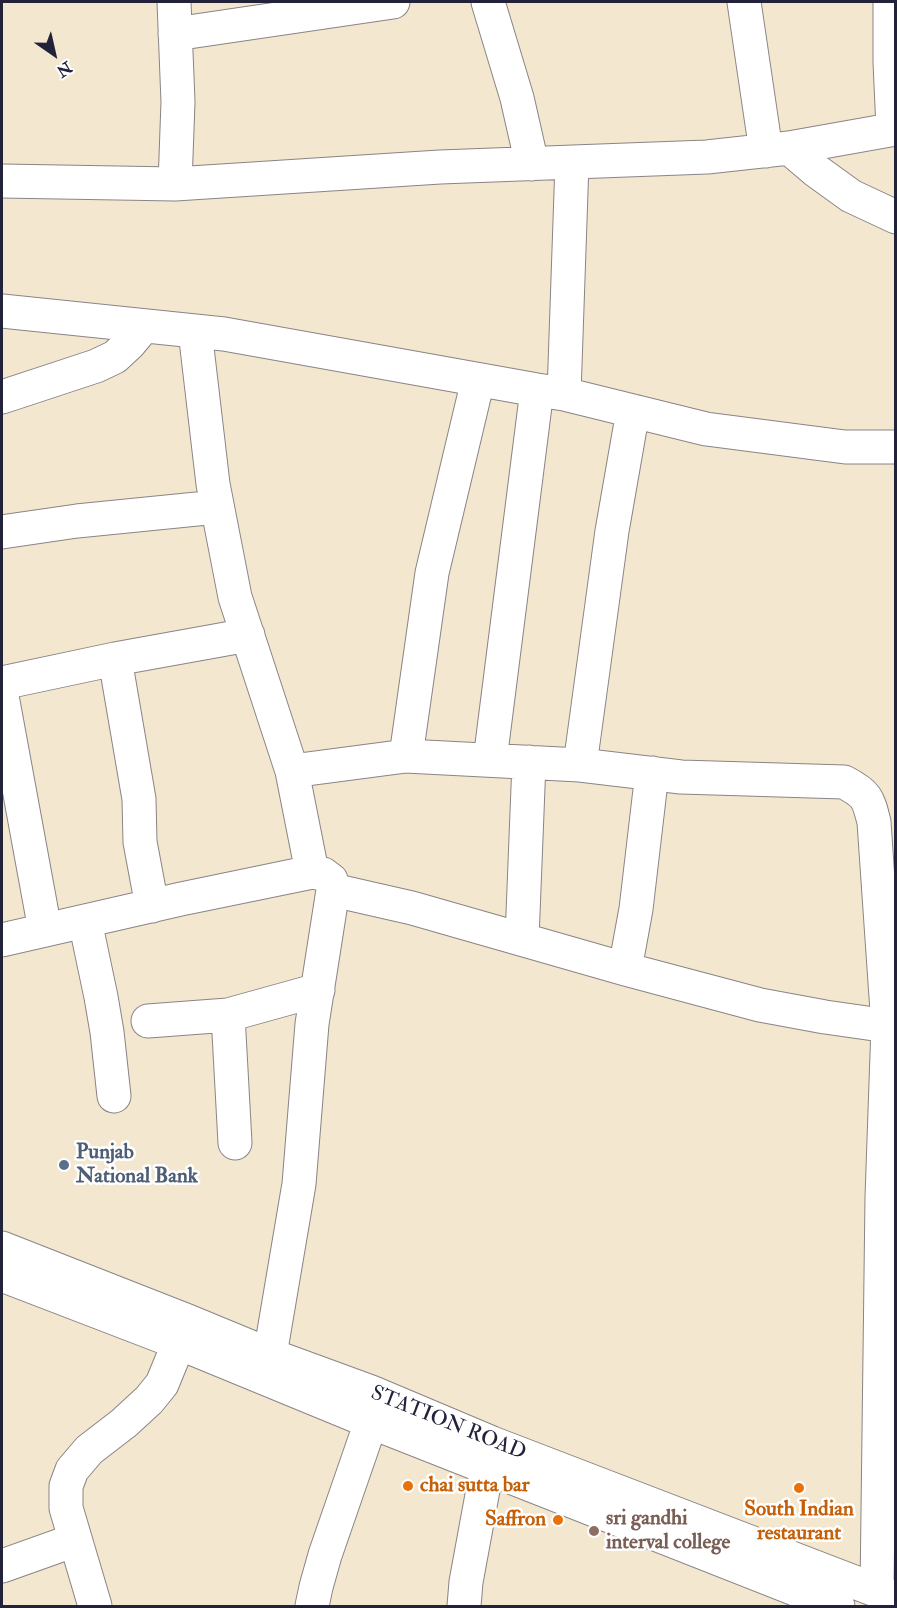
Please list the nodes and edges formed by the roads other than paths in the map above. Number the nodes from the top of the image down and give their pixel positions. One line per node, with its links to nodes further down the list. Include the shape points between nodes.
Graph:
1 (174, 2): 6 (street)
2 (393, 2): 6 (street)
3 (744, 2): 8 (street)
4 (890, 2): 7 (street)
5 (499, 5): 10 (street)
6 (175, 34): 12 (street)
7 (894, 129): 8 (street)
8 (777, 149): 9 (street, via 707,157); 13 (street, via 851,196)
9 (572, 163): 10 (street); 18 (street)
10 (532, 164): 12 (street)
11 (2, 181): 12 (street)
12 (175, 184)
13 (896, 217)
14 (2, 311): 15 (street)
15 (144, 326): 16 (street); 19 (street, via 114,357)
16 (195, 332): 17 (street); 22 (street)
17 (478, 380): 18 (street); 28 (street, via 432,573)
18 (550, 392): 20 (street); 29 (street)
19 (2, 397)
20 (633, 411): 21 (street, via 706,429 845,447); 31 (street, via 612,531)
21 (896, 447)
22 (217, 507): 23 (street); 24 (street, via 235,597)
23 (2, 532)
24 (248, 635): 25 (street); 32 (street)
25 (115, 660): 26 (street); 35 (street, via 140,799 140,842)
26 (2, 683)
27 (2, 696): 37 (street)
28 (406, 756): 29 (street); 32 (street)
29 (490, 760): 30 (street)
30 (528, 762): 31 (street); 38 (street)
31 (580, 765): 33 (street)
32 (292, 771): 34 (street)
33 (652, 773): 40 (street); 44 (street, via 844,782 860,791 869,802 874,822)
34 (323, 881): 35 (street); 38 (street); 41 (street)
35 (152, 906): 36 (street)
36 (85, 921): 37 (street); 45 (street, via 105,1020)
37 (45, 930): 39 (street)
38 (522, 939): 40 (street)
39 (2, 940)
40 (625, 969): 44 (street, via 760,1005)
41 (318, 990): 42 (street); 51 (street, via 299,1184)
42 (228, 1015): 43 (street); 47 (street)
43 (148, 1022)
44 (888, 1026): 46 (street)
45 (114, 1096)
46 (890, 1137): 56 (street)
47 (235, 1143)
48 (2, 1248): 50 (street, STATION ROAD)
49 (2, 1275): 50 (street, STATION ROAD)
50 (183, 1332): 51 (street, STATION ROAD); 52 (street, STATION ROAD); 54 (street, via 162,1384 149,1401 89,1450 72,1470 66,1486 66,1508)
51 (270, 1355): 56 (street, STATION ROAD)
52 (371, 1422): 53 (street, STATION ROAD); 58 (street, via 325,1555)
53 (487, 1468): 59 (street); 60 (street, STATION ROAD)
54 (75, 1540): 55 (street); 57 (street)
55 (2, 1566)
56 (886, 1594)
57 (95, 1606)
58 (312, 1606)
59 (464, 1606)
60 (838, 1606)

